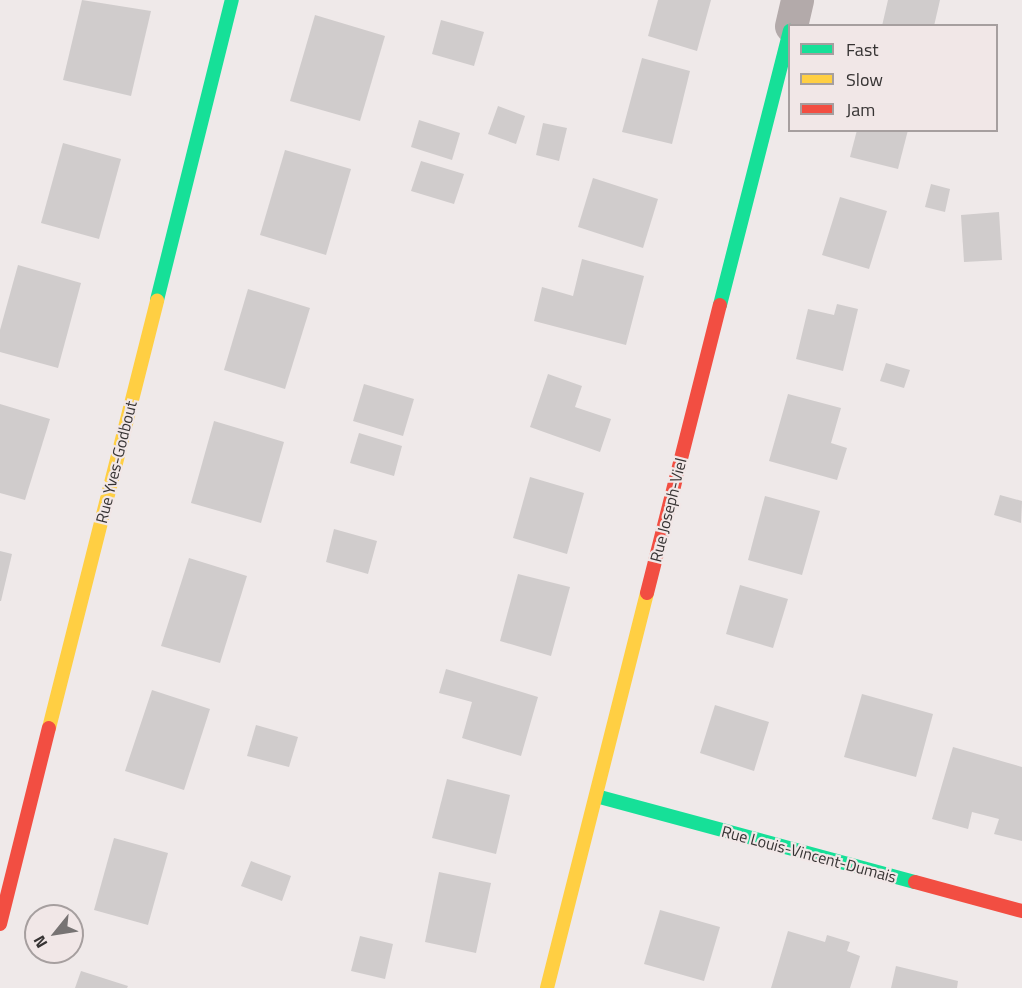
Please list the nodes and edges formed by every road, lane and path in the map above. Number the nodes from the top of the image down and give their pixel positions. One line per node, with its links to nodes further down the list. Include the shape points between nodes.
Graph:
1 (232, 0): 7 (street, Rue Yves-Godbout)
2 (797, 0): 3 (street)
3 (791, 24)
4 (788, 36): 5 (street, Rue Joseph-Viel)
5 (596, 796): 6 (street, Rue Louis-Vincent-Dumais); 8 (street, Rue Joseph-Viel)
6 (1022, 911)
7 (0, 924)
8 (548, 988)

